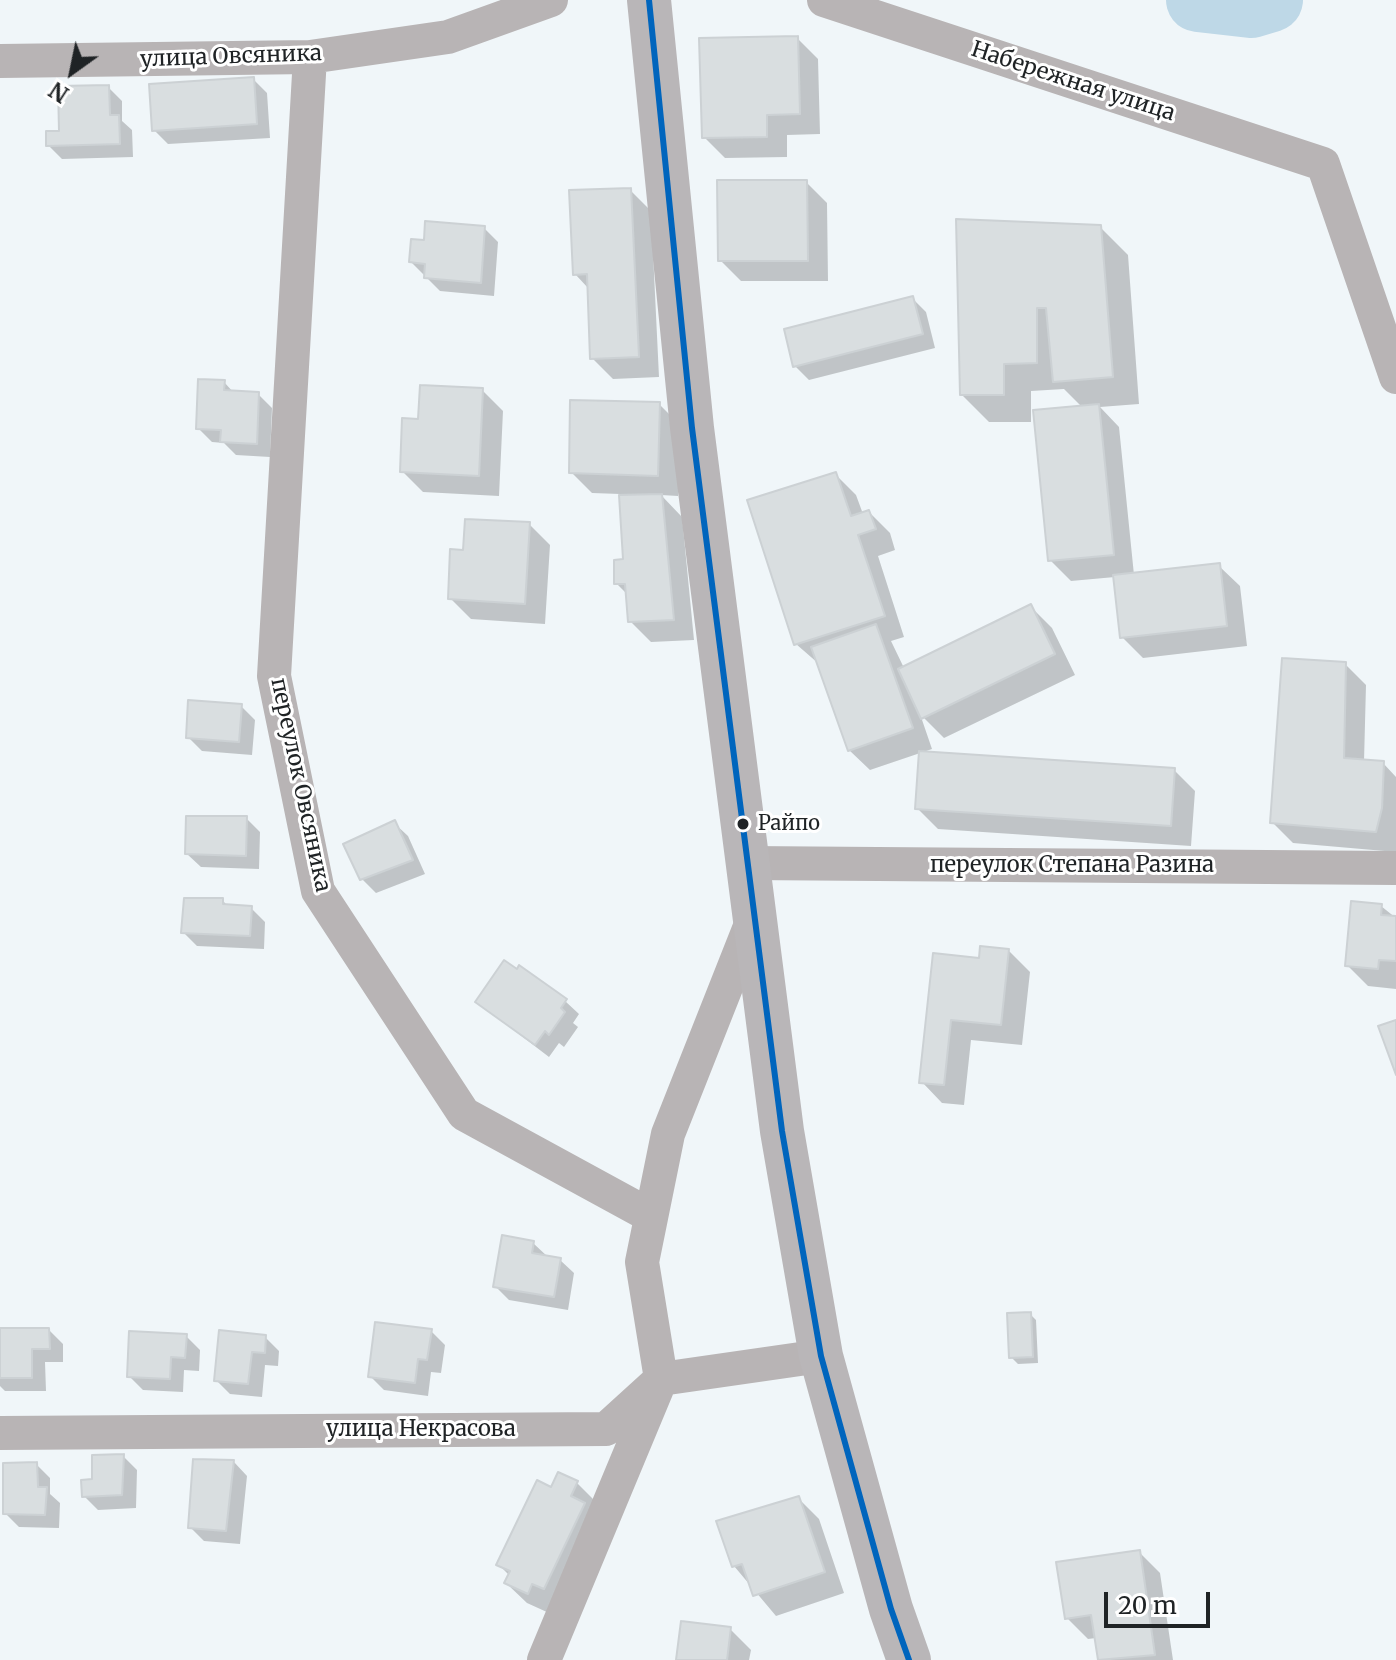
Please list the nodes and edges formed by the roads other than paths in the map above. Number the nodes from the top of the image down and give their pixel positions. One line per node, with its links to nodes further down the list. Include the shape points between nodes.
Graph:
1 (551, 0): 4 (street, улица Овсяника, via 448,37)
2 (649, 0): 7 (main road, via 692,428)
3 (824, 0): 6 (street, Набережная улица, via 1323,164)
4 (310, 57): 5 (street, улица Овсяника); 10 (street, переулок Овсяника, via 274,676 318,891 464,1114)
5 (0, 61)
6 (1396, 377)
7 (748, 863): 8 (street, переулок Степана Разина); 9 (main road)
8 (1396, 868)
9 (755, 913): 10 (street, via 668,1134); 11 (main road, via 782,1131)
10 (651, 1216): 12 (street, via 642,1262)
11 (821, 1356): 12 (street); 15 (main road)
12 (661, 1379): 13 (street, улица Некрасова, via 606,1429); 14 (street)
13 (0, 1433)
14 (544, 1660)
15 (909, 1660)

